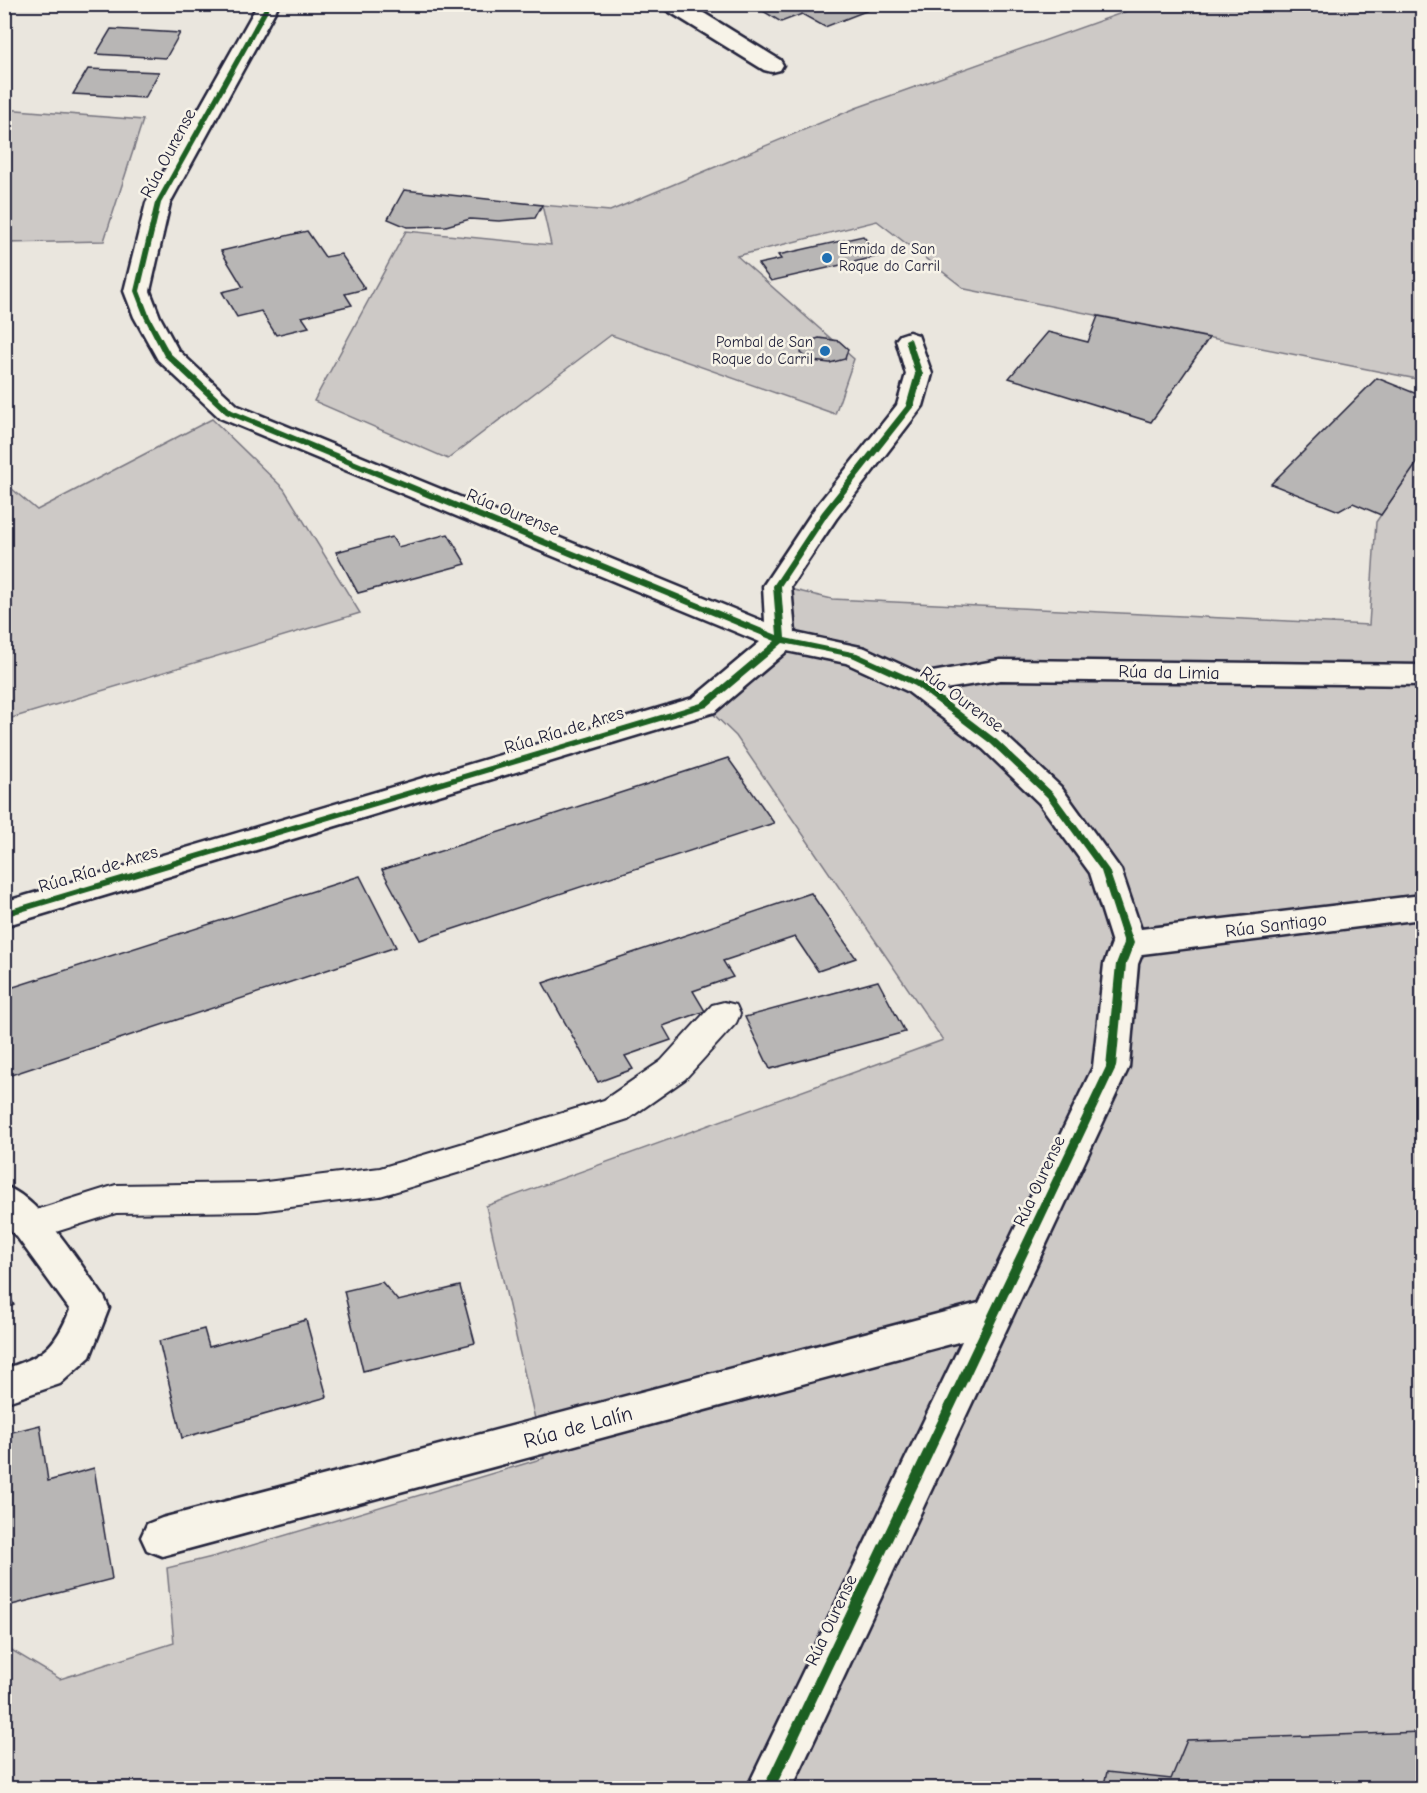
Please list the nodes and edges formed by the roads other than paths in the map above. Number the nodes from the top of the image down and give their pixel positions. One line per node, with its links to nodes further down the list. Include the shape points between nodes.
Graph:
1 (269, 4): 5 (street, Rúa Ourense, via 158,203 137,291 167,354 229,412)
2 (672, 4): 3 (street)
3 (772, 65)
4 (909, 340): 5 (street, via 919,374 910,406 825,514 777,586)
5 (781, 640): 7 (street, Rúa Ourense, via 854,655); 9 (street, Rúa Ría de Ares, via 704,705)
6 (1422, 675): 7 (street, Rúa da Limia, via 1000,670)
7 (918, 684): 10 (street, Rúa Ourense, via 994,742 1050,795 1105,870)
8 (1422, 907): 10 (street, Rúa Santiago)
9 (4, 914)
10 (1129, 943): 13 (street, Rúa Ourense, via 1121,964 1112,1067)
11 (724, 1014): 12 (lane, via 673,1070 616,1110 380,1182 258,1197 116,1199)
12 (17, 1213): 14 (street, via 90,1308 76,1345 46,1372)
13 (993, 1316): 15 (street, Rúa de Lalín); 16 (street, Rúa Ourense)
14 (4, 1386)
15 (162, 1537)
16 (769, 1788)

